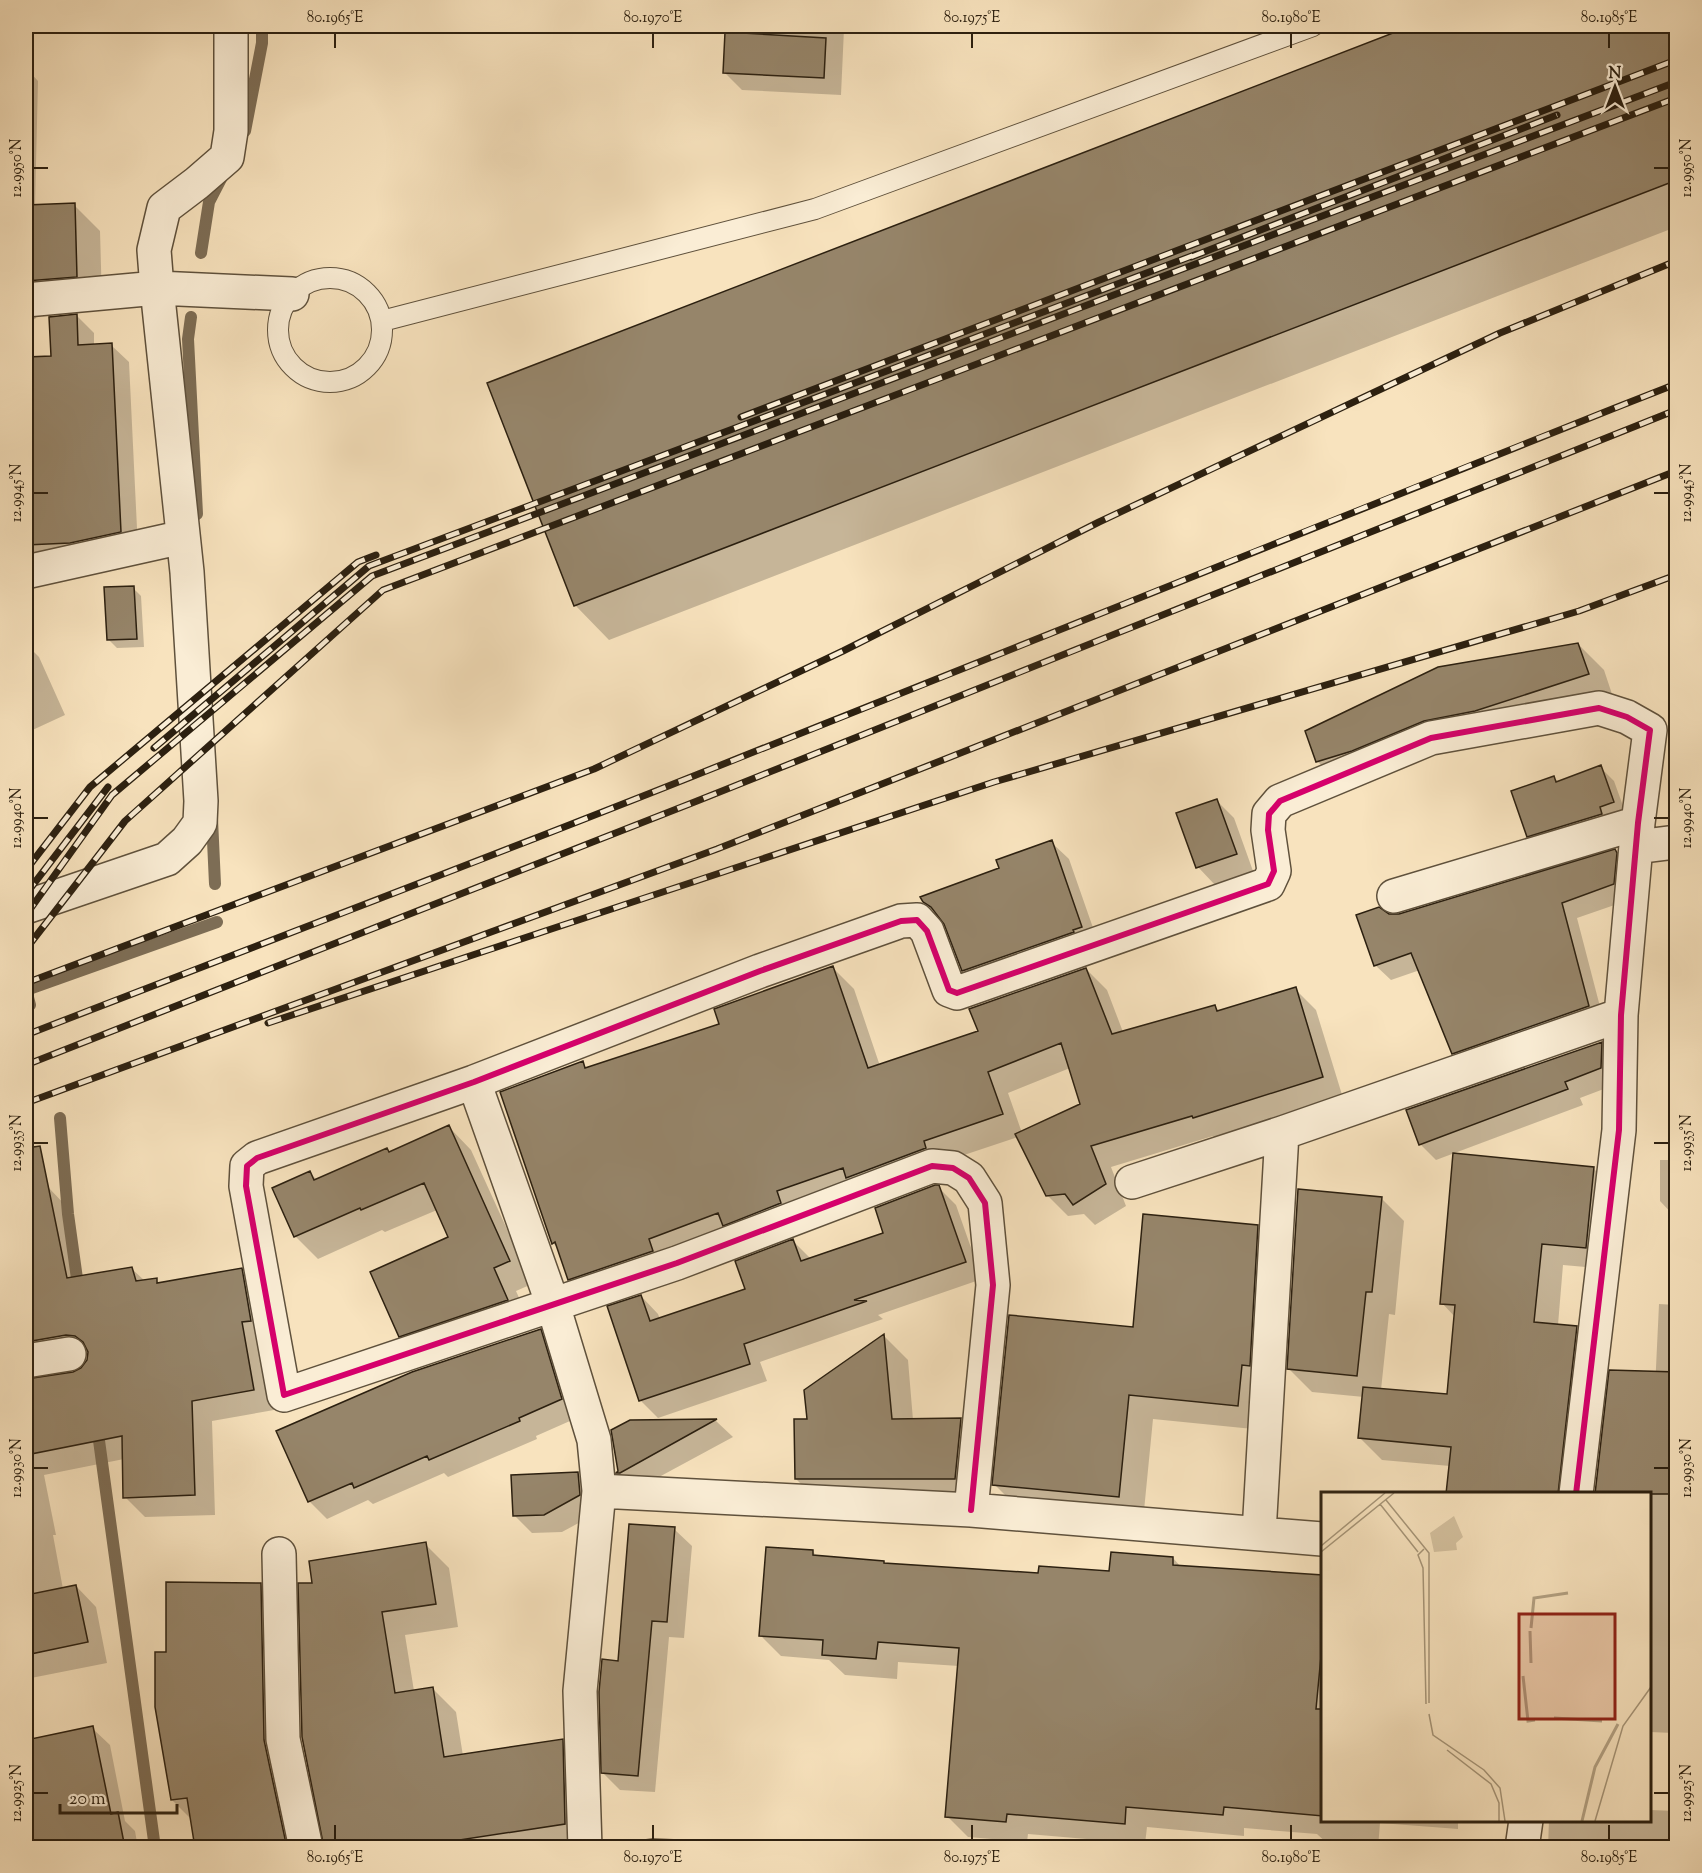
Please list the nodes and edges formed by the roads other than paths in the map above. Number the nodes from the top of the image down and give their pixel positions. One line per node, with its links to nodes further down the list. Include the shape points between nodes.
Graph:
1 (231, 26): 3 (street, via 231,131 227,157 164,208 154,250)
2 (1313, 26): 6 (lane, via 815,209)
3 (157, 288): 4 (street); 5 (street); 7 (street)
4 (292, 294): 6 (lane, via 305,284 338,278 367,292); 6 (lane, via 278,323 283,356 307,378 323,383 355,377 368,367 383,337)
5 (26, 300)
6 (382, 321)
7 (183, 537): 8 (street); 12 (street, via 200,823 167,859)
8 (26, 572)
9 (1637, 835): 10 (street); 11 (street); 13 (street); 14 (street, via 1650,730 1627,717 1599,708 1431,738 1280,801 1269,814 1274,871 1268,884 1217,903 957,993 949,990 927,931 916,920 901,921)
10 (1677, 842)
11 (1394, 896)
12 (26, 907)
13 (1620, 1015): 15 (street); 21 (street, via 1619,1130)
14 (474, 1082): 17 (street); 17 (street, via 257,1158 247,1166 246,1186 284,1395)
15 (1282, 1133): 16 (street); 23 (street)
16 (1132, 1182)
17 (553, 1305): 20 (street, via 594,1440); 22 (street, via 677,1263 933,1166 953,1168 969,1178 985,1203 993,1285)
18 (69, 1354): 19 (street)
19 (26, 1361)
20 (599, 1491): 22 (street); 28 (street, via 580,1690)
21 (1576, 1492)
22 (971, 1510): 23 (street)
23 (1259, 1533): 24 (street)
24 (1321, 1539)
25 (279, 1554): 27 (street, via 283,1739)
26 (1526, 1822): 29 (street)
27 (306, 1848)
28 (585, 1848)
29 (1522, 1848)

